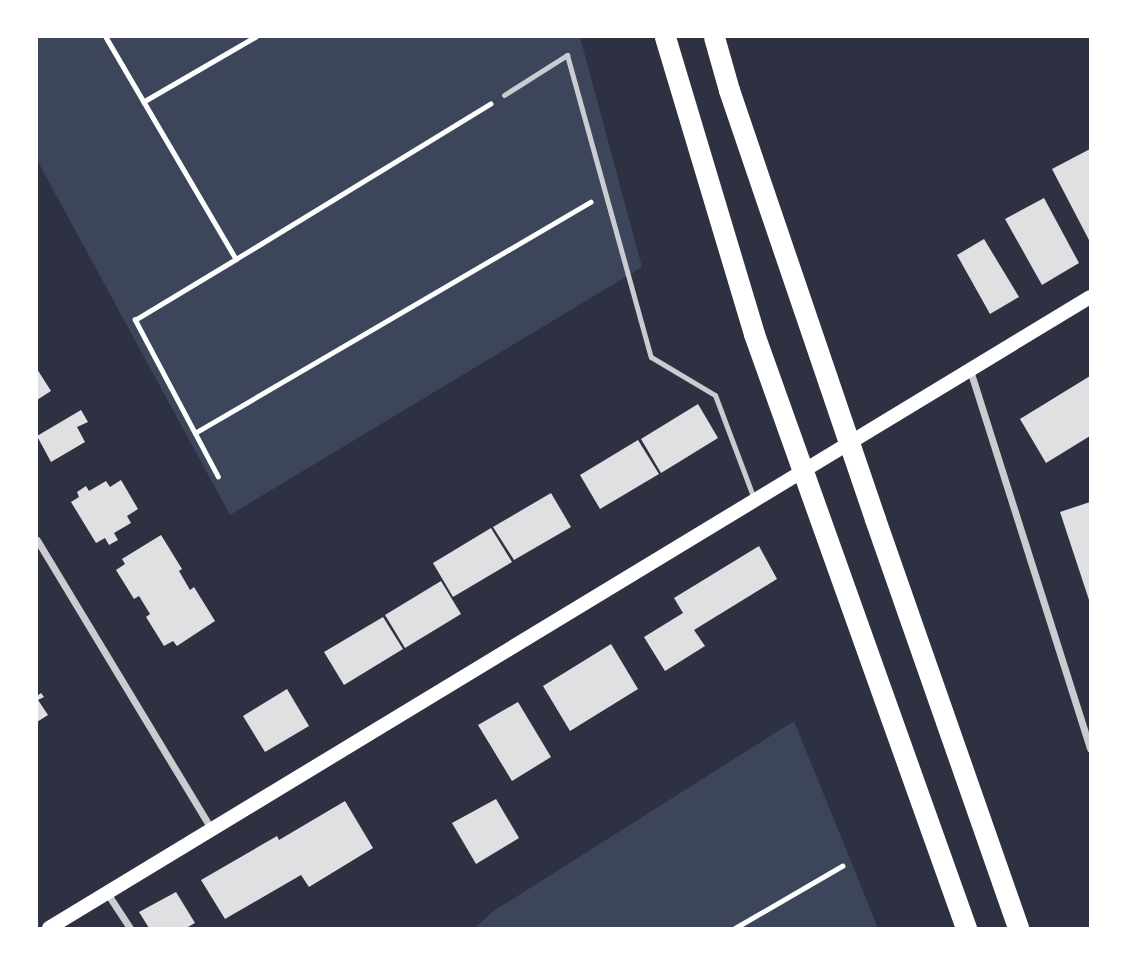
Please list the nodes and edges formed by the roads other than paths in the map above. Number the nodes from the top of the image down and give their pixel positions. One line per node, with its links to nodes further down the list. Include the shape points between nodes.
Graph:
1 (665, 37): 13 (highway, via 754,334)
2 (715, 37): 14 (highway, via 870,506)
3 (504, 95): 6 (lane, via 567,55 651,357 715,395)
4 (1090, 297): 5 (main road)
5 (970, 370): 6 (main road); 8 (street)
6 (760, 499): 9 (main road)
7 (37, 540): 9 (street)
8 (1090, 748)
9 (211, 829): 10 (main road)
10 (106, 892): 11 (main road); 12 (street)
11 (49, 928)
12 (130, 928)
13 (966, 928)
14 (1018, 928)

